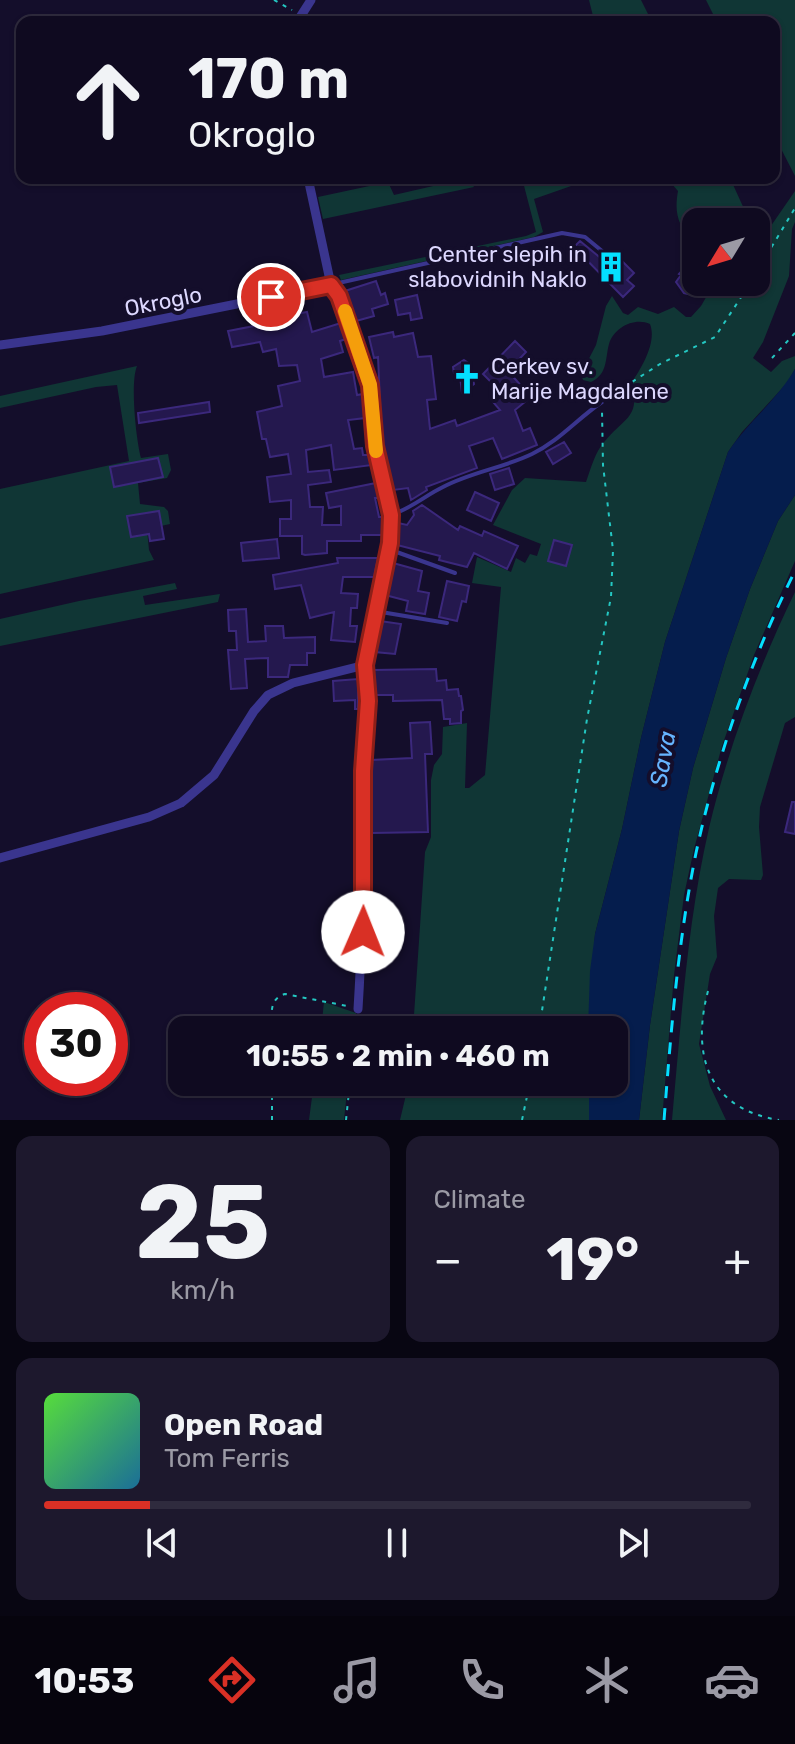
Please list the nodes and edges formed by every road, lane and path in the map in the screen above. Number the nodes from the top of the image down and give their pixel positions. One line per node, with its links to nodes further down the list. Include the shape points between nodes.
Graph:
1 (274, 0): 2 (path)
2 (296, 16)
3 (309, 184): 7 (street)
4 (795, 208): 5 (path)
5 (770, 250)
6 (602, 251): 7 (lane, via 585,237 562,233)
7 (331, 285): 10 (street, Okroglo, via 102,331); 13 (street, via 344,307 370,385 375,446)
8 (742, 296): 12 (path, via 715,337 660,364)
9 (795, 333): 11 (path)
10 (0, 345)
11 (772, 358)
12 (602, 402): 13 (lane, via 564,436 530,455 443,486); 23 (path, via 613,550 611,597)
13 (391, 515): 14 (street)
14 (389, 549): 15 (lane); 16 (street)
15 (455, 573)
16 (375, 611): 17 (lane); 18 (street)
17 (447, 623)
18 (365, 665): 19 (street, via 293,683 268,695 214,775 181,803 149,817); 21 (street)
19 (0, 858)
20 (708, 991): 30 (path, via 701,1043 712,1079 731,1102 757,1117)
21 (358, 1009): 22 (path, via 285,994 273,1002)
22 (272, 1016)
23 (541, 1016)
24 (272, 1096): 27 (path)
25 (349, 1096): 28 (path)
26 (527, 1096): 29 (path)
27 (272, 1120)
28 (346, 1120)
29 (522, 1120)
30 (779, 1120)

